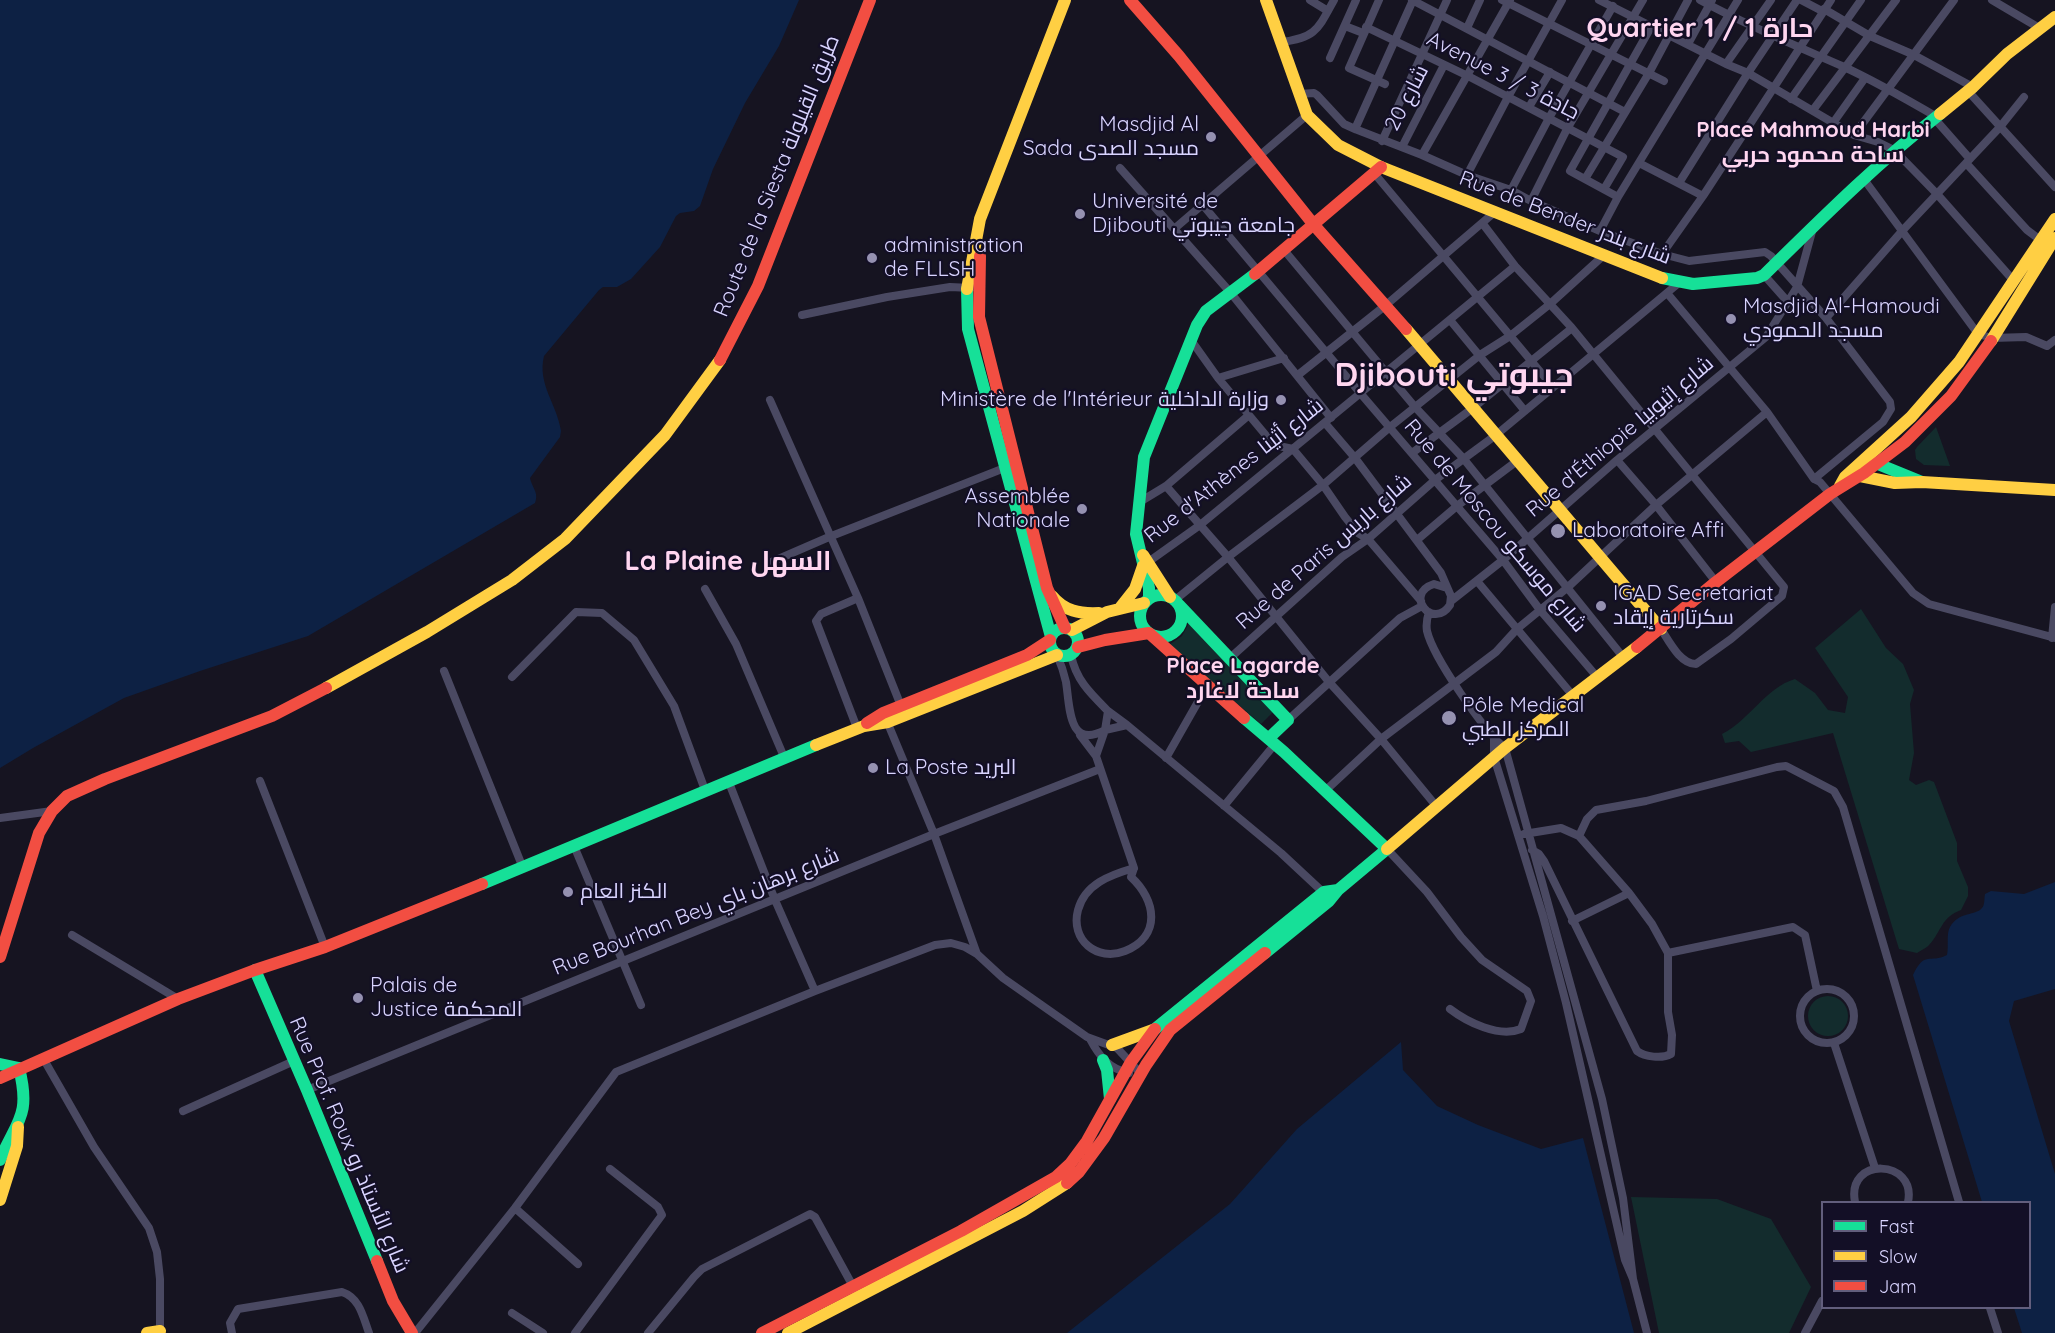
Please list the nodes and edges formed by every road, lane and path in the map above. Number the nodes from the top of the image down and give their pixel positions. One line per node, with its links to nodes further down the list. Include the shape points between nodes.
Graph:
1 (870, 0): 272 (main road, Route de la Siesta طريق القيلولة, via 758,286 724,353 665,435 565,539 512,580 420,637 309,698 272,716 105,779 67,796)
2 (1065, 0): 134 (main road, via 980,219)
3 (1073, 0): 134 (main road, via 988,221)
4 (1130, 0): 97 (main road)
5 (1266, 0): 47 (main road)
6 (1310, 0): 30 (street)
7 (1334, 0): 30 (street)
8 (1356, 0): 37 (street)
9 (1379, 0): 42 (street)
10 (1413, 0): 31 (street); 48 (street)
11 (1447, 0): 31 (street)
12 (1480, 0): 40 (street)
13 (1562, 0): 35 (street)
14 (1599, 0): 28 (street)
15 (1643, 0): 34 (street)
16 (1688, 0): 44 (street)
17 (1700, 0): 27 (street)
18 (1738, 0): 32 (street)
19 (1772, 0): 39 (street)
20 (1799, 0): 29 (street); 43 (street)
21 (1831, 0): 29 (street)
22 (1861, 0): 36 (street)
23 (1954, 0): 54 (street)
24 (1992, 0): 41 (street)
25 (1507, 1): 35 (street); 46 (street)
26 (1893, 1): 45 (street)
27 (1710, 2): 32 (street); 49 (street)
28 (1613, 6): 34 (street); 50 (street)
29 (1823, 10): 36 (street); 51 (street)
30 (1328, 11): 47 (street, via 1309,36)
31 (1440, 15): 40 (street); 53 (street)
32 (1728, 16): 39 (street); 52 (street)
33 (2055, 17): 41 (main road)
34 (1632, 18): 38 (street); 55 (street)
35 (1549, 23): 50 (street); 58 (street)
36 (1846, 23): 45 (street); 57 (street)
37 (1345, 26): 42 (street, Avenue 3 / جادة 3); 56 (street)
38 (1651, 27): 44 (street); 61 (street)
39 (1752, 27): 43 (street); 59 (street)
40 (1467, 28): 46 (street)
41 (2041, 29): 73 (main road)
42 (1364, 30): 48 (street, Avenue 3 / جادة 3); 70 (street, via 1349,65)
43 (1773, 35): 51 (street); 65 (street)
44 (1669, 36): 49 (street); 64 (street)
45 (1870, 36): 54 (street); 62 (street)
46 (1488, 40): 58 (street); 66 (street)
47 (1281, 42): 75 (main road)
48 (1394, 42): 53 (street, Avenue 3 / جادة 3); 70 (street)
49 (1688, 44): 52 (street)
50 (1590, 45): 55 (street); 68 (street)
51 (1799, 46): 57 (street); 71 (street)
52 (1704, 53): 59 (street); 99 (street)
53 (1422, 54): 60 (street, Avenue 3 / جادة 3); 92 (street)
54 (1912, 54): 72 (street); 73 (street)
55 (1611, 55): 61 (street); 74 (street)
56 (1330, 58)
57 (1821, 58): 62 (street); 78 (street)
58 (1529, 61): 63 (street); 76 (street)
59 (1726, 64): 65 (street)
60 (1444, 65): 66 (street, Avenue 3 / جادة 3); 93 (street, شارع 20)
61 (1632, 65): 64 (street); 79 (street)
62 (1843, 67): 67 (street); 81 (street)
63 (1550, 72): 68 (street); 80 (street)
64 (1649, 73): 69 (street); 82 (street)
65 (1748, 73): 71 (street); 105 (street)
66 (1468, 76): 76 (street, Avenue 3 / جادة 3); 96 (street)
67 (1865, 78): 72 (street); 86 (street)
68 (1570, 81): 74 (street); 85 (street)
69 (1664, 81)
70 (1381, 83): 88 (street)
71 (1773, 87): 78 (street); 110 (street)
72 (1888, 89): 84 (street); 90 (street)
73 (1970, 89): 84 (main road); 87 (street)
74 (1590, 92): 79 (street); 89 (street)
75 (1299, 94): 83 (main road); 88 (street, via 1314,93 1344,124)
76 (1508, 97): 80 (street, Avenue 3 / جادة 3); 102 (street)
77 (2024, 97): 87 (street)
78 (1791, 99): 81 (street)
79 (1609, 103): 82 (street); 91 (street)
80 (1529, 107): 85 (street, Avenue 3 / جادة 3)
81 (1813, 110): 86 (street)
82 (1625, 112): 94 (street)
83 (1307, 115): 97 (street); 101 (main road, Rue de Bender شارع بندر, via 1338,145)
84 (1935, 117): 95 (main road); 98 (street)
85 (1549, 118): 89 (street, Avenue 3 / جادة 3); 108 (street)
86 (1833, 123): 90 (street)
87 (2000, 127): 98 (street); 106 (street)
88 (1355, 129): 92 (street)
89 (1568, 129): 91 (street, Avenue 3 / جادة 3); 112 (street)
90 (1854, 135): 95 (street)
91 (1588, 139): 94 (street, Avenue 3 / جادة 3); 104 (street, via 1570,171)
92 (1382, 141): 93 (street)
93 (1402, 147): 96 (street)
94 (1605, 147): 104 (street); 107 (street, Avenue 3 / جادة 3, via 1623,157)
95 (1894, 150): 103 (main road); 109 (street)
96 (1422, 155): 102 (street)
97 (1258, 156): 113 (street); 117 (main road)
98 (1968, 161): 109 (street); 122 (street, via 2027,230)
99 (1639, 163): 105 (street); 111 (street)
100 (1120, 168): 119 (street)
101 (1378, 170): 114 (main road, Rue de Bender شارع بندر); 117 (main road); 125 (street)
102 (1467, 175): 108 (street)
103 (1863, 178): 118 (main road); 120 (street)
104 (1585, 179): 107 (street)
105 (1679, 183): 110 (street)
106 (2055, 187)
107 (1604, 189): 111 (street)
108 (1511, 190): 112 (street)
109 (1937, 194): 120 (street); 131 (street)
110 (1703, 196): 124 (street)
111 (1618, 197): 121 (street)
112 (1531, 201): 121 (street)
113 (1202, 204): 119 (street); 129 (street, Rue de Moscou شارع موسكو)
114 (1496, 212): 116 (street); 126 (main road, Rue de Bender شارع بندر)
115 (2055, 219): 122 (main road)
116 (1483, 224): 125 (street); 128 (street)
117 (1314, 225): 123 (main road); 140 (main road)
118 (1813, 226): 127 (main road); 133 (street, Rue d'Éthiopie شارع إثيوبيا)
119 (1174, 229): 135 (street)
120 (1903, 230): 142 (street); 146 (street)
121 (1600, 231): 124 (street)
122 (2048, 241): 131 (main road); 148 (main road)
123 (1284, 250): 129 (main road); 145 (street)
124 (1662, 254): 127 (street, via 1689,261 1765,252)
125 (1444, 255): 137 (street); 140 (street)
126 (1603, 256): 132 (main road, Rue de Bender شارع بندر); 139 (street)
127 (1776, 263): 130 (main road); 133 (street)
128 (1515, 266): 137 (street, Rue d'Athènes شارع أثينا); 139 (street)
129 (1259, 271): 135 (main road); 153 (street, Rue de Moscou شارع موسكو)
130 (1764, 275): 132 (main road, Rue de Bender شارع بندر, via 1693,284); 138 (street)
131 (2013, 280): 146 (main road)
132 (1680, 282): 136 (street, Rue de Paris شارع باريس)
133 (1797, 287): 138 (street, Rue d'Éthiopie شارع إثيوبيا); 142 (street)
134 (972, 288): 141 (street, via 950,287 887,297); 186 (main road)
135 (1230, 292): 149 (main road, via 1206,311); 156 (street)
136 (1666, 293): 154 (street, Rue de Paris شارع باريس); 158 (street)
137 (1476, 297): 143 (street, Rue d'Athènes شارع أثينا); 147 (street)
138 (1788, 302): 158 (street, Rue d'Éthiopie شارع إثيوبيا, via 1766,337)
139 (1550, 304): 144 (street); 147 (street)
140 (1386, 305): 145 (street); 151 (main road)
141 (802, 315)
142 (1826, 318): 190 (street, via 1886,396 1891,409 1874,430)
143 (1450, 320): 151 (street, Rue d'Athènes شارع أثينا); 155 (street)
144 (1572, 327): 154 (street); 157 (street)
145 (1353, 333): 153 (street); 159 (street)
146 (1978, 334): 148 (street); 184 (main road, via 1931,396)
147 (1510, 336): 155 (street); 157 (street)
148 (1992, 338): 152 (street, via 2026,337); 177 (main road, via 1953,394)
149 (1191, 340): 161 (street); 198 (main road, via 1144,458)
150 (2055, 340): 152 (street)
151 (1419, 344): 159 (street, Rue d'Athènes شارع أثينا); 162 (main road)
152 (2051, 347)
153 (1327, 354): 160 (street); 165 (street, Rue de Moscou شارع موسكو)
154 (1594, 354): 164 (street, Rue de Paris شارع باريس); 174 (street)
155 (1480, 355): 162 (street); 163 (street)
156 (1284, 358): 160 (street); 161 (street)
157 (1531, 360): 163 (street); 164 (street)
158 (1730, 369): 170 (street); 174 (street, Rue d'Éthiopie شارع إثيوبيا)
159 (1386, 372): 165 (street, Rue d'Athènes شارع أثينا); 167 (street)
160 (1298, 375): 172 (street)
161 (1218, 378): 171 (street)
162 (1449, 379): 167 (street); 168 (main road)
163 (1503, 383): 168 (street); 169 (street)
164 (1553, 387): 169 (street, Rue de Paris شارع باريس)
165 (1360, 394): 172 (street, Rue d'Athènes شارع أثينا); 173 (street, Rue de Moscou شارع موسكو)
166 (770, 399): 204 (street)
167 (1415, 407): 173 (street); 175 (street)
168 (1473, 408): 175 (street); 176 (main road)
169 (1525, 411): 176 (street, Rue de Paris شارع باريس)
170 (1767, 412): 188 (street); 190 (street)
171 (1249, 415): 178 (street, via 1274,445); 195 (street)
172 (1328, 420): 178 (street, Rue d'Athènes شارع أثينا); 180 (street)
173 (1390, 427): 179 (street, Rue de Moscou شارع موسكو); 180 (street)
174 (1656, 430): 182 (street, Rue d'Éthiopie شارع إثيوبيا); 188 (street)
175 (1439, 434): 179 (street); 181 (street)
176 (1496, 435): 181 (street, Rue de Paris شارع باريس); 183 (main road)
177 (1898, 447): 185 (main road); 187 (main road, via 1894,461)
178 (1293, 449): 193 (street); 203 (street, Rue d'Athènes شارع أثينا)
179 (1412, 453): 191 (street, Rue de Moscou شارع موسكو)
180 (1355, 458): 193 (street); 202 (street)
181 (1463, 458): 191 (street, Rue de Paris شارع باريس); 194 (street)
182 (1617, 460): 200 (street); 201 (street, Rue d'Éthiopie شارع إثيوبيا)
183 (1517, 461): 194 (street); 201 (main road)
184 (1863, 462): 185 (main road); 189 (main road); 196 (main road)
185 (1877, 463): 187 (main road); 189 (main road)
186 (1011, 465): 204 (street); 216 (main road); 235 (main road)
187 (1899, 472): 192 (main road)
188 (1693, 476): 200 (street); 208 (street)
189 (1860, 476): 192 (main road, via 1895,483); 196 (main road)
190 (1814, 479): 196 (street)
191 (1435, 480): 199 (street, Rue de Moscou شارع موسكو); 202 (street, Rue de Paris شارع باريس)
192 (1922, 482): 197 (main road)
193 (1323, 485): 206 (street, via 1358,533); 209 (street)
194 (1485, 485): 199 (street); 205 (street)
195 (1166, 486): 198 (street); 203 (street)
196 (1835, 490): 208 (main road); 234 (street, via 1903,583 1929,604)
197 (2055, 490)
198 (1138, 503): 211 (main road, via 1136,534)
199 (1457, 506): 207 (street); 212 (street, Rue de Moscou شارع موسكو)
200 (1656, 506): 210 (street); 215 (street)
201 (1559, 511): 205 (street, Rue d'Éthiopie شارع إثيوبيا); 210 (main road)
202 (1397, 514): 206 (street, Rue de Paris شارع باريس); 207 (street)
203 (1200, 525): 209 (street); 211 (street, Rue d'Athènes شارع أثينا)
204 (829, 537): 213 (street); 220 (street)
205 (1528, 538): 212 (street, Rue d'Éthiopie شارع إثيوبيا); 218 (street)
206 (1368, 539): 224 (street); 229 (street, Rue de Paris شارع باريس)
207 (1417, 540): 217 (street)
208 (1755, 552): 215 (main road); 232 (street, via 1784,591 1731,639 1696,664 1690,664)
209 (1228, 557): 221 (street); 229 (street)
210 (1599, 558): 218 (street); 232 (main road)
211 (1144, 560): 221 (main road); 222 (main road, via 1149,588); 226 (main road, via 1135,589)
212 (1503, 560): 214 (street, Rue d'Éthiopie شارع إثيوبيا); 227 (street, Rue de Moscou شارع موسكو)
213 (770, 563)
214 (1477, 581): 223 (street, Rue d'Éthiopie شارع إثيوبيا); 231 (street)
215 (1716, 582): 232 (main road)
216 (1047, 588): 228 (main road, via 1056,601 1070,610); 230 (main road)
217 (1447, 588): 223 (street); 224 (street, via 1429,585 1422,591)
218 (1567, 588): 227 (street); 238 (street)
219 (705, 589): 262 (street, via 736,644)
220 (858, 598): 249 (street); 254 (street, via 820,614 816,621)
221 (1175, 600): 222 (main road, via 1159,595); 233 (main road, via 1182,618 1175,631 1162,637); 239 (main road)
222 (1146, 601): 226 (main road); 233 (main road, via 1141,609 1141,622)
223 (1451, 601): 224 (street, via 1444,612 1435,614)
224 (1424, 606): 245 (street, via 1400,618); 246 (street, via 1433,646)
225 (2055, 607): 234 (street)
226 (1120, 608): 228 (main road)
227 (1540, 610): 231 (street); 242 (street, Rue de Moscou شارع موسكو)
228 (1107, 612): 230 (main road)
229 (1275, 616): 239 (street, Rue de Paris شارع باريس); 245 (street)
230 (1068, 629): 235 (main road, via 1058,629); 236 (main road, via 1078,638)
231 (1517, 629): 246 (street, via 1496,652); 248 (street)
232 (1661, 629): 238 (main road)
233 (1149, 633): 236 (main road, via 1115,638); 247 (main road)
234 (2053, 638)
235 (1050, 639): 237 (main road, via 1051,648); 249 (main road, via 1027,655)
236 (1075, 651): 237 (main road); 243 (street, via 1074,668)
237 (1058, 655): 244 (street); 249 (main road)
238 (1623, 657): 242 (main road)
239 (1230, 658): 252 (main road)
240 (444, 671): 282 (street)
241 (512, 677): 268 (street, via 576,612 602,613 634,640 674,706)
242 (1599, 678): 248 (main road)
243 (1080, 680): 244 (street, via 1073,677); 250 (street)
244 (1066, 681): 255 (street)
245 (1329, 682): 252 (street); 257 (street)
246 (1455, 683): 257 (street); 258 (street)
247 (1207, 686): 259 (main road); 264 (street)
248 (1574, 697): 260 (main road)
249 (903, 711): 251 (main road)
250 (1108, 711): 253 (street); 256 (street)
251 (885, 718): 254 (main road); 275 (street)
252 (1288, 720): 259 (main road)
253 (1127, 725): 256 (street); 264 (street)
254 (860, 727): 262 (main road)
255 (1076, 729): 256 (street, via 1087,736); 261 (street)
256 (1105, 730): 261 (street)
257 (1381, 739): 269 (street); 271 (street)
258 (1494, 739): 260 (street); 263 (street)
259 (1272, 741): 269 (main road); 270 (street)
260 (1505, 748): 263 (main road); 274 (street)
261 (1096, 756): 265 (street)
262 (784, 757): 266 (main road)
263 (1494, 757): 271 (main road); 276 (street)
264 (1166, 758): 270 (street)
265 (1100, 769): 275 (street, Rue Bourhan Bey شارع برهان باي); 283 (street)
266 (728, 780): 268 (main road); 286 (street)
267 (260, 781): 289 (street)
268 (705, 789): 278 (main road)
269 (1325, 790): 279 (main road)
270 (1224, 806): 285 (street)
271 (1437, 807): 279 (main road)
272 (52, 811): 273 (street); 292 (main road, Route de la Siesta طريق القيلولة, via 39,833)
273 (0, 818)
274 (1528, 833): 276 (street); 277 (street, via 1561,828); 281 (street)
275 (934, 834): 286 (street, Rue Bourhan Bey شارع برهان باي); 291 (street)
276 (1518, 835): 280 (street)
277 (1579, 836): 284 (street); 323 (street, via 1596,810 1777,767 1786,766 1834,791 1843,807)
278 (574, 846): 282 (main road); 293 (street)
279 (1387, 849): 285 (main road); 299 (street, via 1482,960 1527,992 1531,1001 1521,1029 1513,1032 1465,1020)
280 (1522, 849): 281 (street); 326 (street, via 1566,1003 1625,1260)
281 (1532, 850): 287 (street, via 1544,861); 326 (street, via 1602,1099 1623,1198)
282 (523, 868): 289 (main road)
283 (1134, 868): 283 (street, via 1131,877 1141,886 1152,910 1146,935 1124,951 1096,951 1078,934 1080,903 1106,877)
284 (1629, 893): 287 (street); 290 (street)
285 (1327, 897): 300 (main road); 310 (main road, via 1170,1030)
286 (775, 900): 293 (street, Rue Bourhan Bey شارع برهان باي); 295 (street)
287 (1572, 921): 290 (street, via 1642,1055 1671,1054)
288 (72, 935): 297 (street)
289 (325, 947): 294 (main road)
290 (1668, 953): 296 (street, via 1793,927 1805,935)
291 (977, 954): 295 (street, via 951,943 935,945); 301 (street, via 1003,978)
292 (0, 957)
293 (622, 961): 298 (street); 312 (street, Rue Bourhan Bey شارع برهان باي)
294 (255, 970): 297 (main road); 306 (main road, Rue Prof. Roux شارع الأستاذ رو)
295 (815, 991): 324 (street, via 616,1072)
296 (1818, 992): 302 (street, via 1804,1003 1803,1029 1816,1041); 302 (street, via 1843,994 1853,1008 1848,1033)
297 (178, 999): 304 (main road)
298 (641, 1005)
299 (1450, 1009)
300 (1155, 1029): 303 (main road); 308 (main road)
301 (1090, 1039): 303 (street); 305 (street)
302 (1834, 1042): 317 (street)
303 (1112, 1045): 308 (street, via 1123,1053)
304 (43, 1058): 309 (main road); 331 (street, via 94,1147 149,1228 160,1280)
305 (1103, 1060): 308 (street); 313 (main road)
306 (294, 1061): 312 (main road, Rue Prof. Roux شارع الأستاذ رو); 314 (street)
307 (0, 1064): 309 (main road)
308 (1128, 1067): 310 (street); 313 (main road)
309 (19, 1068): 311 (main road); 315 (main road, via 24,1096)
310 (1141, 1074): 319 (main road, via 1080,1170)
311 (0, 1078)
312 (307, 1090): 335 (main road, Rue Prof. Roux شارع الأستاذ رو, via 393,1301)
313 (1110, 1099): 319 (main road)
314 (183, 1111)
315 (18, 1127): 316 (main road); 320 (main road, via 17,1146)
316 (0, 1160)
317 (1875, 1168): 321 (street, via 1856,1184); 322 (street, via 1899,1175 1908,1190)
318 (610, 1169): 337 (street, via 658,1207 662,1215)
319 (1060, 1181): 327 (main road, via 1023,1212)
320 (0, 1200)
321 (1855, 1201)
322 (1908, 1201)
323 (1958, 1201)
324 (515, 1208): 325 (street); 335 (street)
325 (578, 1264)
326 (1633, 1280): 341 (street)
327 (855, 1291): 338 (street, via 810,1214 702,1269); 339 (main road); 340 (main road)
328 (1821, 1303): 342 (street)
329 (1990, 1309): 343 (street)
330 (512, 1313): 336 (street)
331 (160, 1332): 332 (main road)
332 (147, 1333)
333 (232, 1333): 334 (street, via 230,1323 238,1309 342,1292 358,1303)
334 (369, 1333)
335 (414, 1333)
336 (543, 1333)
337 (575, 1333)
338 (648, 1333)
339 (762, 1333)
340 (788, 1333)
341 (1647, 1333)
342 (1805, 1333)
343 (1998, 1333)

